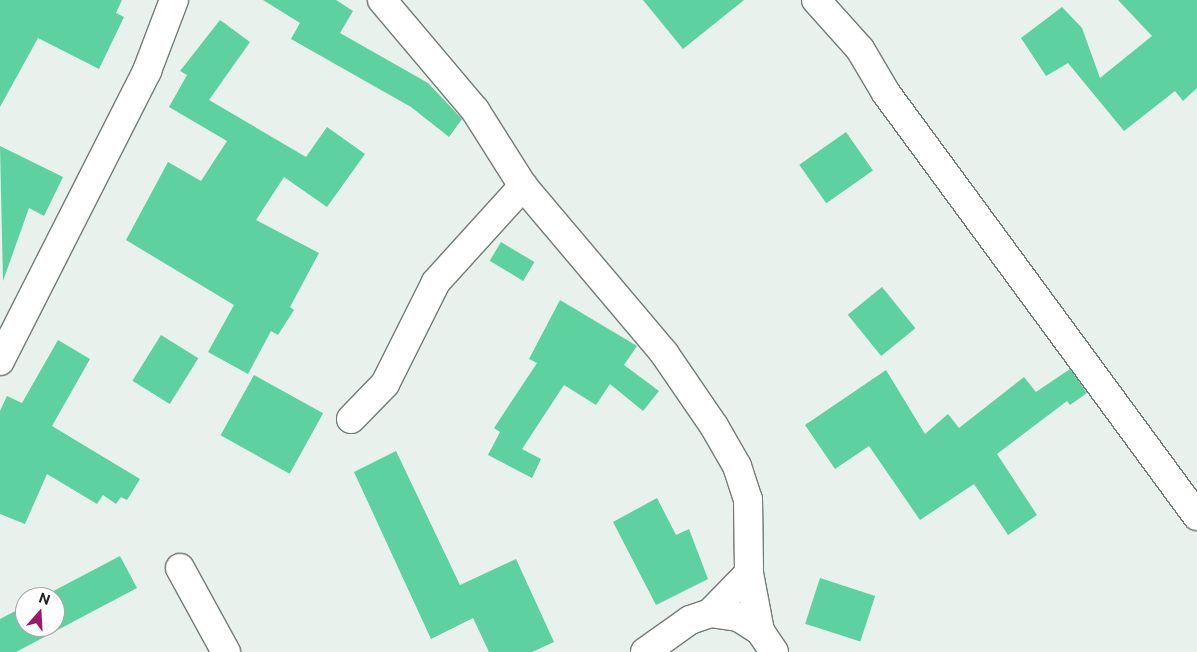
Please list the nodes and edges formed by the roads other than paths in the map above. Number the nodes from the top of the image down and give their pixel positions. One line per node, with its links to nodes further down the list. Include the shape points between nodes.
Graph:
1 (174, 0): 5 (street, via 147,72)
2 (382, 0): 4 (street, via 475,110)
3 (816, 0): 7 (street, via 860,49 886,92)
4 (523, 186): 6 (street, via 436,282 385,384); 9 (street, via 658,346 714,426 737,466 748,499)
5 (0, 361)
6 (351, 419)
7 (1192, 504)
8 (180, 568): 12 (street)
9 (749, 573): 10 (street); 11 (street)
10 (710, 613): 11 (street, via 738,617); 13 (street, via 690,620)
11 (767, 641)
12 (226, 652)
13 (645, 652)

